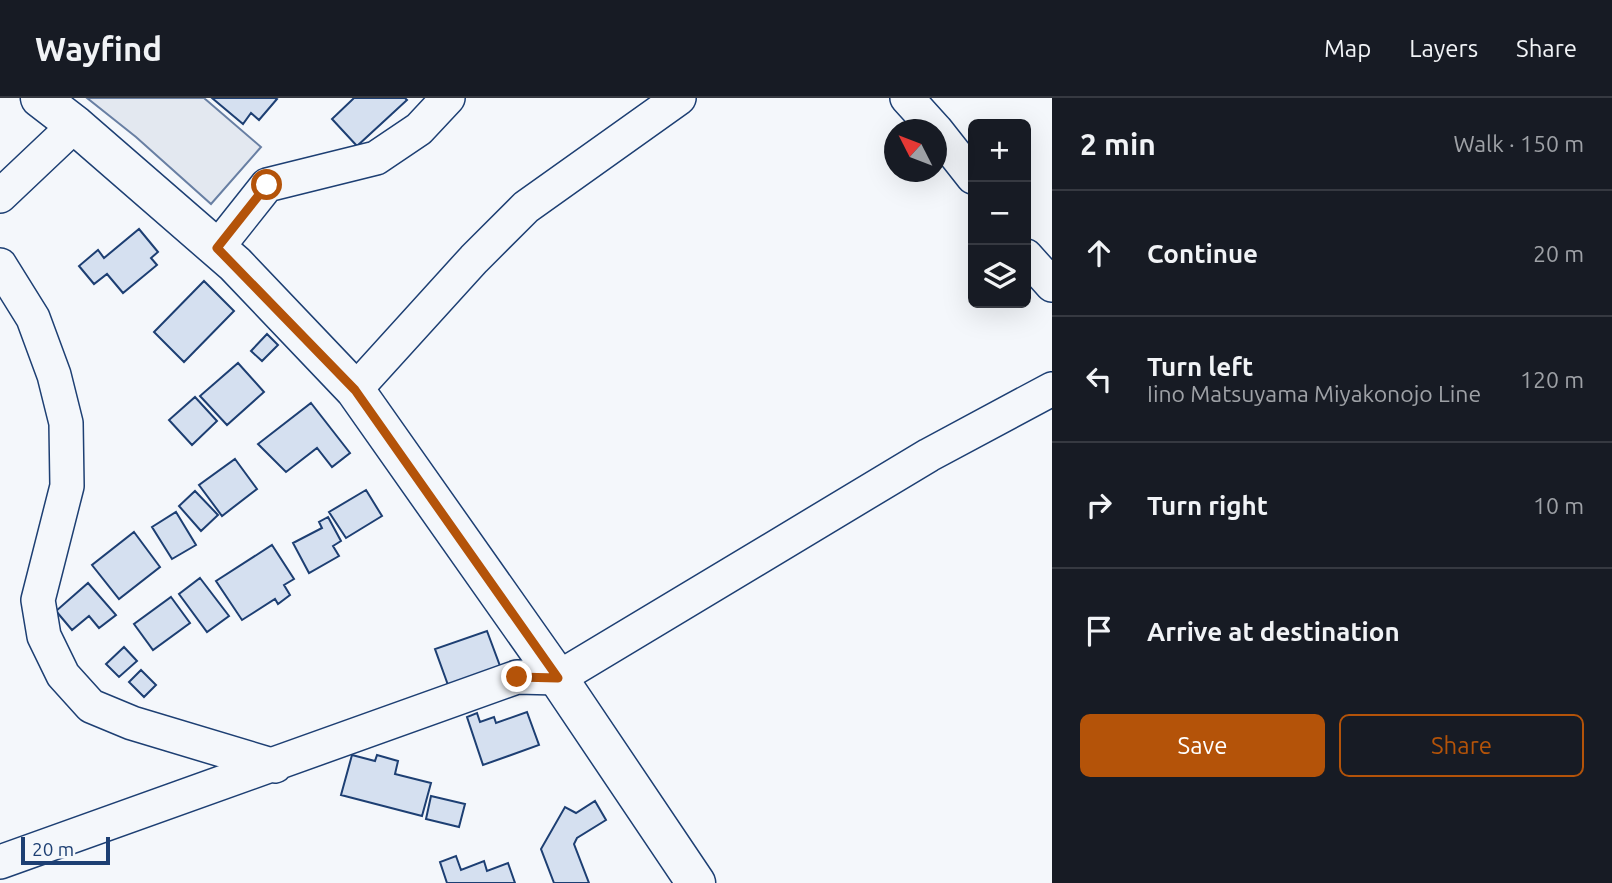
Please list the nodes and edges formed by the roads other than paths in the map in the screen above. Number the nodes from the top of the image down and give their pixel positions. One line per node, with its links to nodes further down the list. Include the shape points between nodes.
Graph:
1 (40, 98): 6 (main road)
2 (448, 98): 10 (street, via 419,129 376,158 267,185)
3 (679, 98): 15 (street, via 526,207)
4 (907, 98): 5 (street)
5 (926, 119)
6 (75, 125): 9 (street); 10 (main road)
7 (947, 144): 8 (street)
8 (968, 171)
9 (0, 196)
10 (217, 248): 15 (main road)
11 (1031, 262): 13 (street)
12 (0, 265): 17 (street, via 33,318 66,423 67,486 38,600 44,636 63,675 92,706 132,723)
13 (1052, 285)
14 (1052, 389): 16 (street, via 929,455)
15 (355, 390): 16 (main road)
16 (558, 678): 17 (street, via 517,677); 19 (main road)
17 (275, 766): 18 (street)
18 (0, 862)
19 (696, 883)

